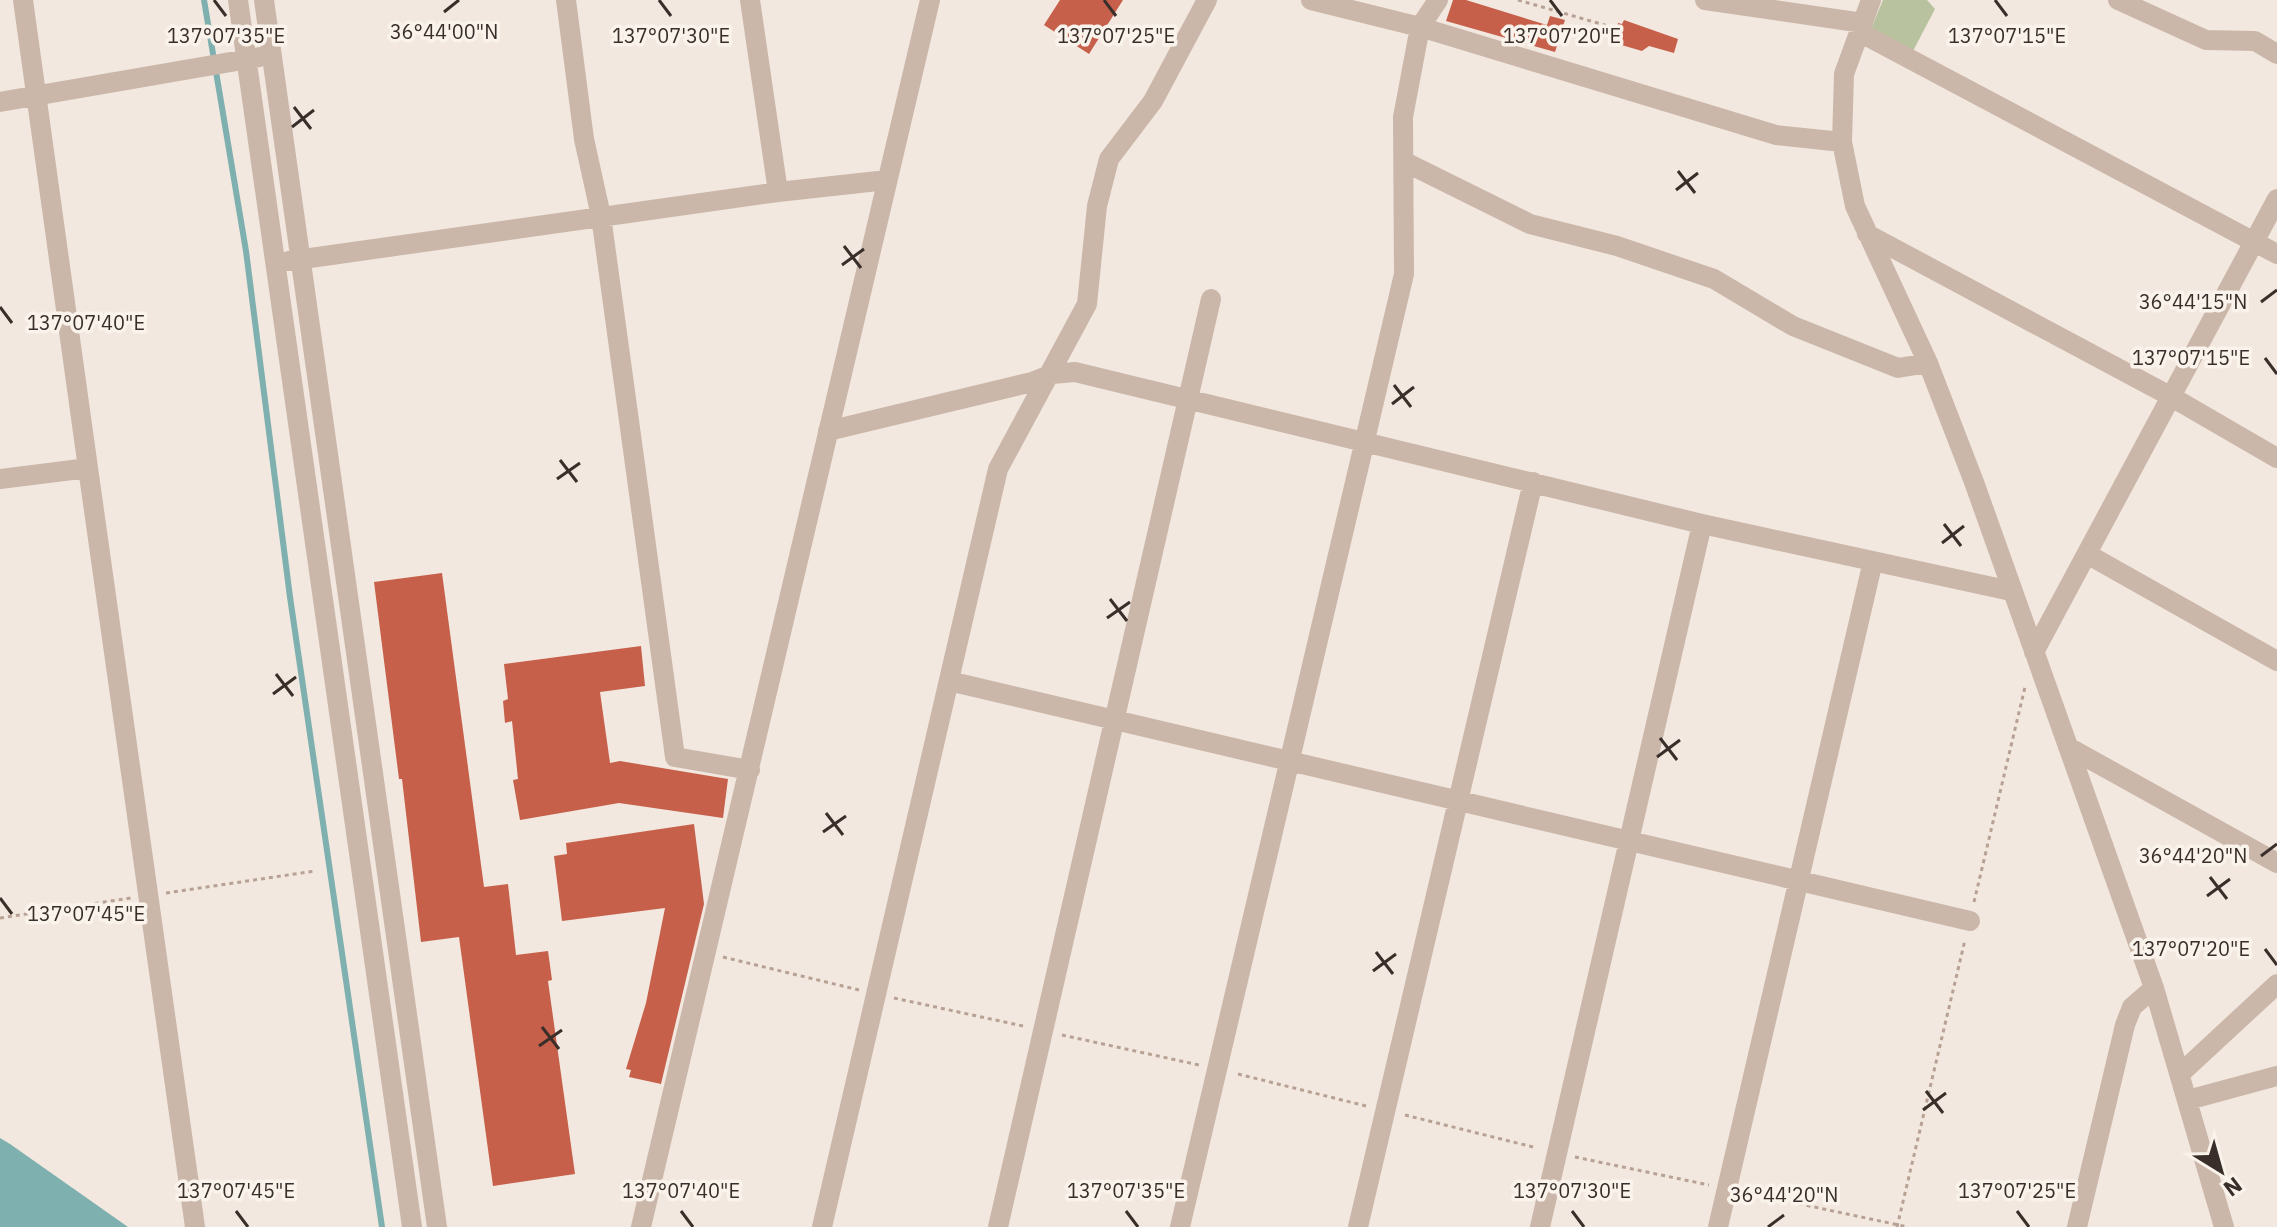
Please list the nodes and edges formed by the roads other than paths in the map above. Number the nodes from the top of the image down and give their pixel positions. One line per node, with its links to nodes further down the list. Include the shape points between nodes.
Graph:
1 (23, 0): 18 (street)
2 (238, 0): 17 (street)
3 (264, 0): 16 (street)
4 (566, 0): 25 (street, via 584,139)
5 (750, 0): 23 (street)
6 (930, 0): 22 (street)
7 (1207, 0): 33 (street, via 1153,101 1109,159 1097,206 1087,304)
8 (1311, 0): 13 (street)
9 (1438, 0): 13 (street)
10 (1705, 0): 14 (street)
11 (1871, 0): 14 (street)
12 (2118, 0): 15 (street, via 2206,40 2255,41)
13 (1420, 27): 20 (street, via 1776,135); 21 (street, via 1403,117)
14 (1861, 27): 20 (street, via 1844,74); 27 (street)
15 (2277, 54)
16 (272, 55): 17 (street); 29 (street)
17 (246, 59): 18 (street); 30 (street)
18 (35, 97): 19 (street); 39 (street)
19 (0, 102)
20 (1842, 142): 26 (street, via 1855,206)
21 (1405, 162): 32 (street, via 1530,224 1714,279 1793,326 1898,368); 37 (street, via 1404,274)
22 (887, 180): 23 (street); 36 (street)
23 (778, 192): 25 (street)
24 (2277, 199): 27 (street)
25 (601, 216): 29 (street); 52 (street, via 675,757)
26 (1867, 234): 32 (street); 34 (street)
27 (2255, 242): 28 (street); 34 (street)
28 (2277, 254)
29 (300, 259): 30 (street); 65 (street)
30 (276, 263): 64 (street)
31 (1211, 299): 35 (street)
32 (1928, 363): 45 (street)
33 (1052, 374): 35 (street, via 1075,372); 36 (street); 48 (street, via 998,469)
34 (2170, 396): 38 (street); 43 (street)
35 (1190, 398): 37 (street); 49 (street)
36 (828, 431): 52 (street)
37 (1367, 441): 41 (street); 51 (street)
38 (2277, 458)
39 (88, 468): 40 (street); 63 (street)
40 (0, 479)
41 (1533, 482): 42 (street); 53 (street)
42 (1702, 524): 44 (street); 54 (street)
43 (2087, 554): 46 (street); 47 (street)
44 (1873, 561): 45 (street); 56 (street)
45 (2011, 591): 46 (street)
46 (2034, 652): 50 (street)
47 (2277, 661)
48 (949, 681): 49 (street); 67 (street)
49 (1117, 720): 51 (street); 68 (street)
50 (2068, 747): 55 (street); 59 (street)
51 (1292, 760): 53 (street); 69 (street)
52 (750, 770): 66 (street)
53 (1458, 800): 54 (street); 70 (street)
54 (1629, 841): 56 (street); 71 (street)
55 (2277, 863)
56 (1799, 879): 57 (street); 72 (street)
57 (1970, 921)
58 (2277, 984): 60 (street)
59 (2154, 988): 60 (street); 73 (street, via 2132,1007 2125,1025)
60 (2181, 1073): 62 (street)
61 (2277, 1076): 62 (street)
62 (2188, 1100): 74 (street)
63 (195, 1227)
64 (412, 1227)
65 (437, 1227)
66 (641, 1227)
67 (822, 1227)
68 (998, 1227)
69 (1180, 1227)
70 (1358, 1227)
71 (1540, 1227)
72 (1718, 1227)
73 (2077, 1227)
74 (2224, 1227)

